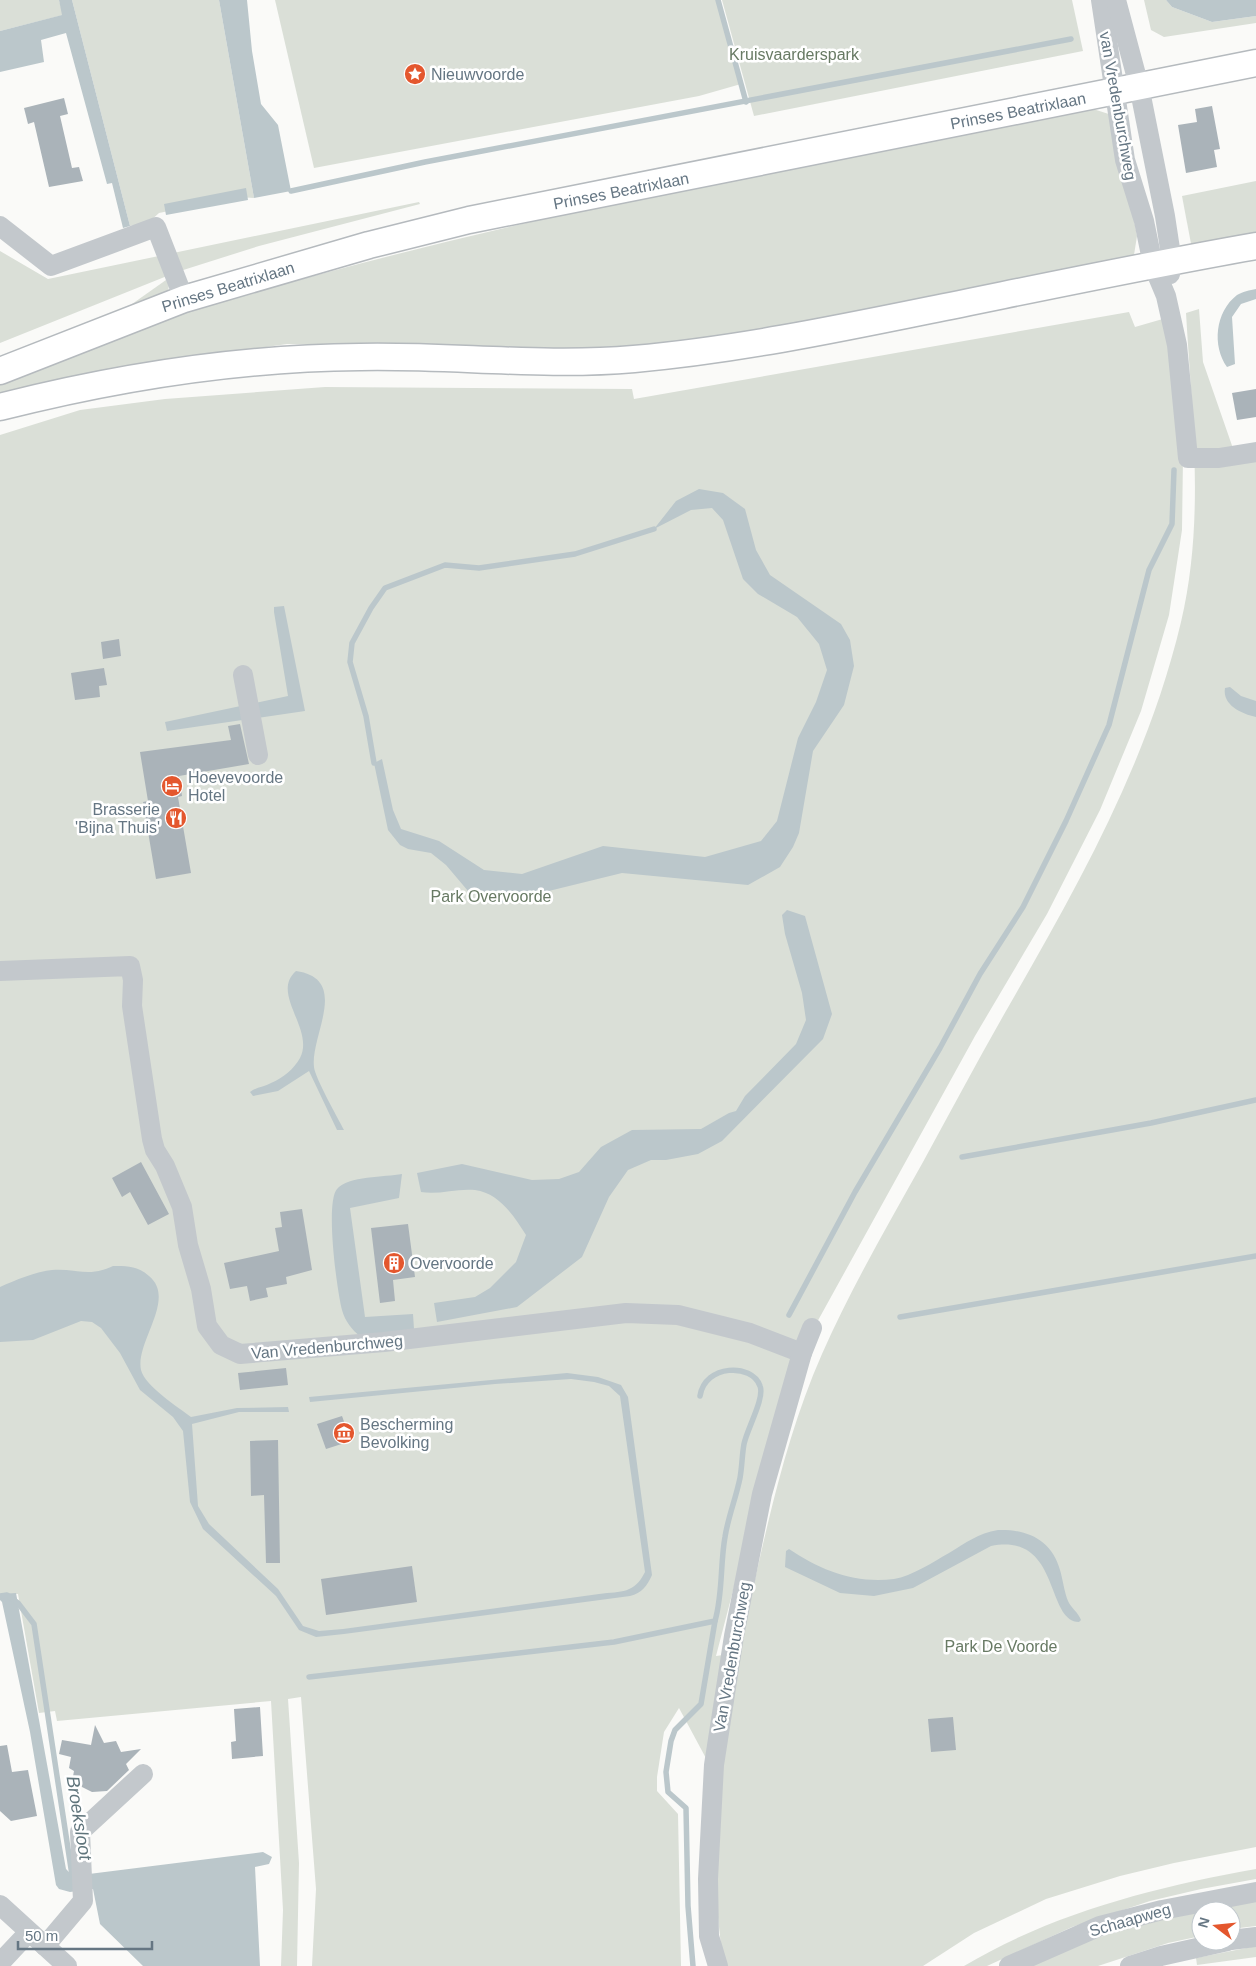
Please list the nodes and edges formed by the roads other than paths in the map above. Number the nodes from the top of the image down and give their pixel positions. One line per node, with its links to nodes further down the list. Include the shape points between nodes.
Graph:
1 (1101, 0): 5 (street, van Vredenburchweg)
2 (1116, 0): 4 (street, van Vredenburchweg)
3 (1256, 63): 4 (main road, Prinses Beatrixlaan)
4 (1139, 86): 5 (main road, Prinses Beatrixlaan); 8 (street, van Vredenburchweg, via 1165,216)
5 (1114, 91): 8 (street, van Vredenburchweg, via 1125,160 1144,221); 9 (main road, Prinses Beatrixlaan, via 469,220 369,245)
6 (0, 226): 9 (street, via 51,266 156,227)
7 (1256, 246): 8 (main road)
8 (1162, 264): 11 (main road, via 816,333 714,350 606,361 362,357 247,362 135,377); 12 (street, van Vredenburchweg, via 1177,345 1188,458 1220,458)
9 (184, 300): 10 (main road, Prinses Beatrixlaan)
10 (0, 371)
11 (0, 406)
12 (1256, 452)
13 (243, 675): 14 (street)
14 (258, 755)
15 (0, 971): 17 (street, Van Vredenburchweg, via 130,966 134,980 132,1006 152,1139 182,1207 207,1326 228,1350 240,1354 384,1342 626,1313 678,1316 750,1333)
16 (812, 1328): 17 (street, Van Vredenburchweg)
17 (802, 1353): 28 (street, Van Vredenburchweg, via 762,1494 734,1636 714,1765 708,1879 710,1936)
18 (143, 1774): 24 (street, via 80,1832 83,1901)
19 (1256, 1892): 29 (street, Schaapweg, via 1100,1926)
20 (0, 1905): 21 (street)
21 (29, 1932): 24 (street); 26 (street)
22 (1256, 1937): 23 (street)
23 (1241, 1939)
24 (44, 1946): 27 (street)
25 (1191, 1949): 30 (street)
26 (0, 1963)
27 (67, 1966)
28 (718, 1966)
29 (1009, 1966)
30 (1130, 1966)

